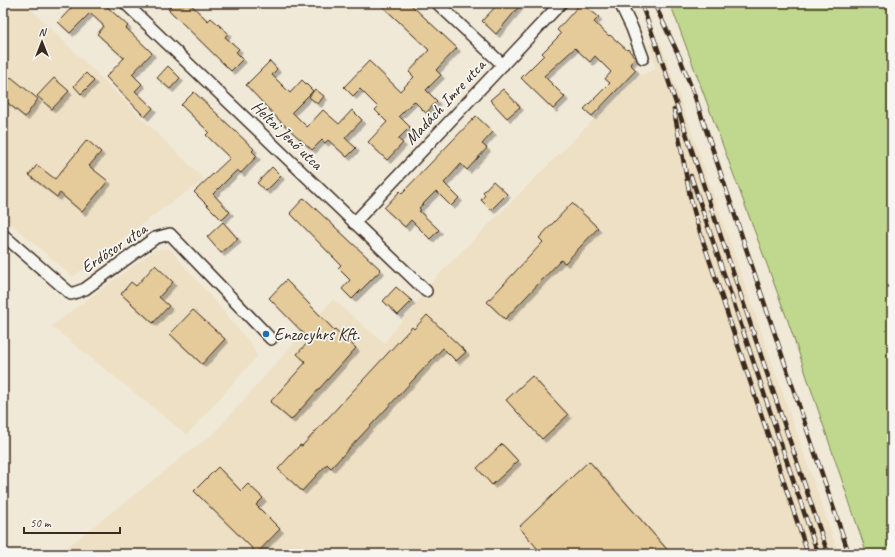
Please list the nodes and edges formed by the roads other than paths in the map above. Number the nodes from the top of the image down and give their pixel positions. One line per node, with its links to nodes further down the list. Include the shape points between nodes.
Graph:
1 (125, 3): 7 (street, Heltai Jenő utca)
2 (437, 3): 6 (street)
3 (561, 3): 6 (street, Madách Imre utca)
4 (620, 3): 5 (street)
5 (643, 58)
6 (503, 65): 7 (street, Madách Imre utca)
7 (354, 223): 9 (street, Heltai Jenő utca)
8 (3, 235): 10 (street, Erdősor utca, via 71,294 85,289 155,238 170,234)
9 (426, 291)
10 (271, 339)

